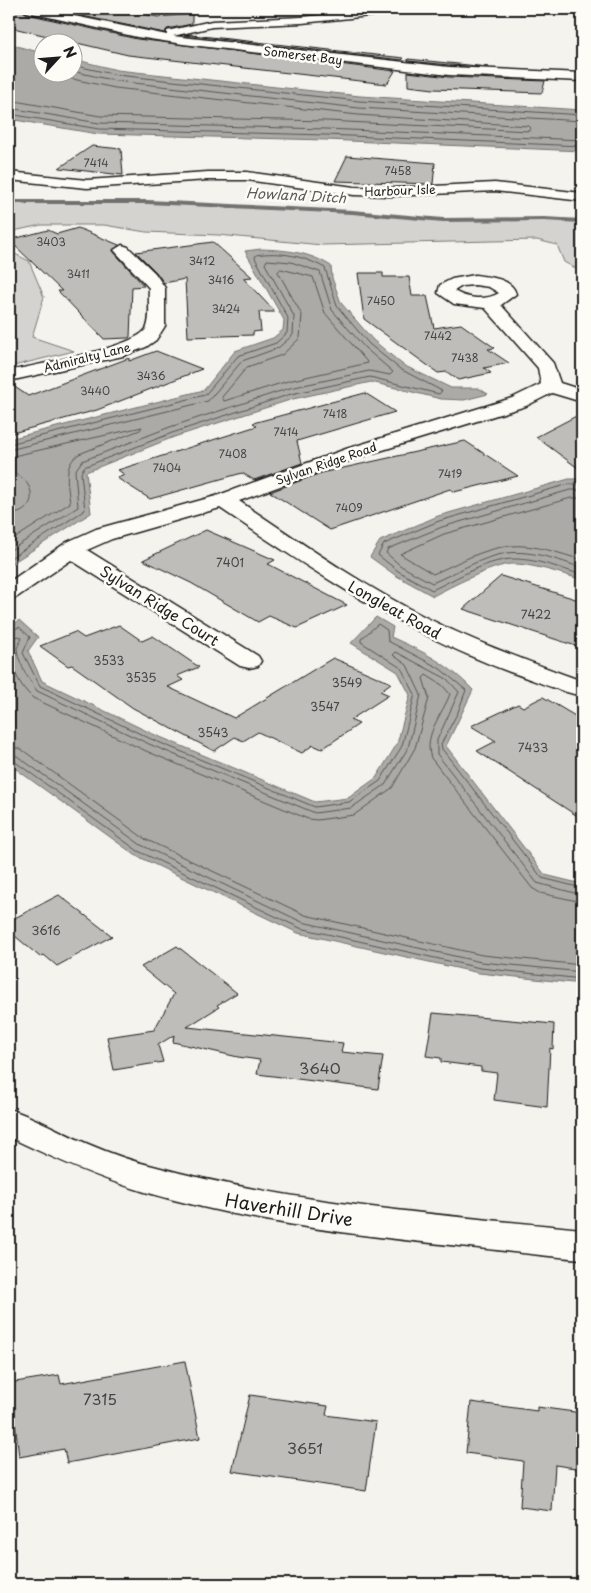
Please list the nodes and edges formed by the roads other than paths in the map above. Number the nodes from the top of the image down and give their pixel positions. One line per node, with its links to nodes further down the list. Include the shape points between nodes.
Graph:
1 (27, 9): 6 (street, Somerset Bay)
2 (335, 9): 4 (street)
3 (408, 9): 4 (street)
4 (350, 16): 7 (street, via 204,25)
5 (142, 22): 6 (street)
6 (114, 29): 7 (street, Somerset Bay)
7 (156, 38): 8 (street, Somerset Bay, via 449,71)
8 (582, 77)
9 (9, 176): 10 (street, Harbour Isle, via 88,184 231,176 354,191 495,187)
10 (582, 197)
11 (122, 250): 13 (street, Admiralty Lane, via 157,288 156,326 150,336 117,352)
12 (489, 302): 14 (street, via 547,367)
13 (9, 376)
14 (551, 386): 15 (street); 16 (street, Sylvan Ridge Road, via 519,402 353,453)
15 (582, 396)
16 (223, 500): 17 (street, Sylvan Ridge Road, via 117,530); 20 (street, Longleat Road, via 397,612 464,644)
17 (71, 550): 18 (street, Sylvan Ridge Road); 19 (street, Sylvan Ridge Court)
18 (9, 592)
19 (249, 661)
20 (582, 689)
21 (14, 1132): 22 (street, Haverhill Drive, via 122,1171 233,1202 355,1221)
22 (582, 1244)

